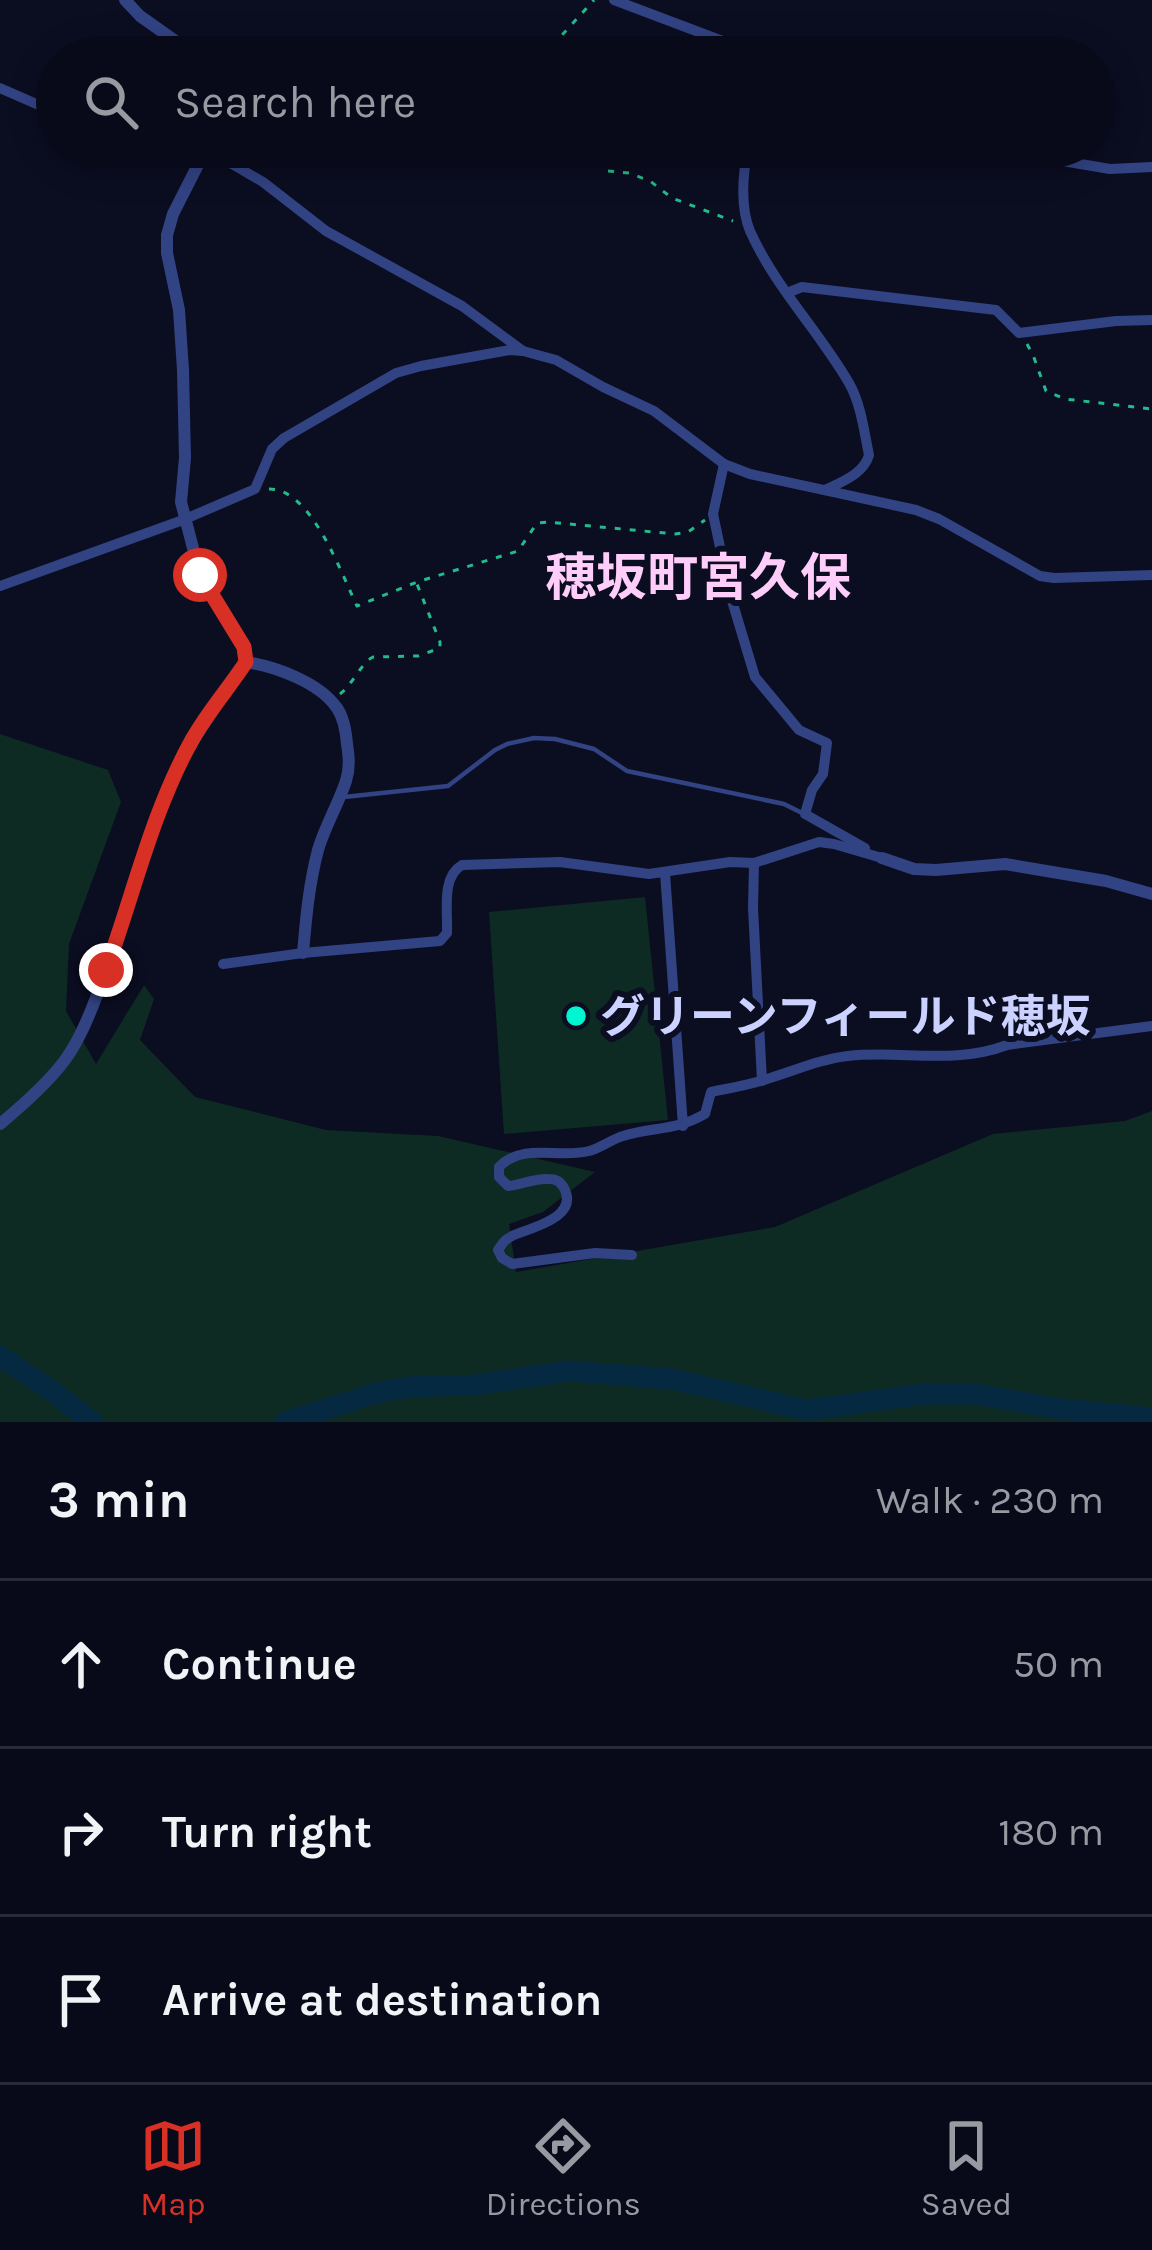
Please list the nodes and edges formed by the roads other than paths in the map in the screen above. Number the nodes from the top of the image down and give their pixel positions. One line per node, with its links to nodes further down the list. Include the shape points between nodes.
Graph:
1 (125, 0): 3 (street)
2 (614, 0): 4 (street)
3 (168, 36)
4 (709, 36)
5 (0, 88): 6 (street)
6 (36, 104)
7 (1152, 167): 11 (street)
8 (197, 168): 17 (street, via 167,235 183,370)
9 (239, 168): 14 (street)
10 (746, 168): 12 (street, via 750,231)
11 (1100, 168)
12 (787, 293): 13 (street, via 802,286 996,310 1019,333); 16 (street, via 848,381 869,455)
13 (1152, 320)
14 (523, 351): 15 (street, via 654,410); 17 (street, via 397,373 284,438 255,489)
15 (724, 464): 16 (street); 22 (street, via 713,514 754,677 799,730 827,742 824,773)
16 (825, 490): 18 (street, via 939,519 1040,576)
17 (184, 520): 19 (street); 20 (street, via 200,575)
18 (1152, 575)
19 (0, 586)
20 (246, 662): 21 (street, via 331,702 343,720 350,765); 31 (street, via 194,735 170,786 88,1018 66,1059)
21 (338, 798): 22 (lane, via 448,786 507,744 534,738 594,749 627,771); 27 (street, via 318,853)
22 (805, 814): 23 (street)
23 (882, 858): 24 (street, via 819,842); 26 (street, via 936,870 1005,864)
24 (754, 862): 25 (street); 30 (street)
25 (665, 873): 27 (street, via 560,862 462,865 449,878 440,941); 32 (street)
26 (1152, 894)
27 (303, 952): 28 (street)
28 (224, 964)
29 (1152, 1026): 30 (street, via 988,1052 847,1056)
30 (762, 1081): 32 (street, via 711,1092 705,1114)
31 (0, 1124)
32 (683, 1126): 33 (street, via 622,1136 587,1152 524,1153 499,1167 508,1186 551,1179 567,1200 548,1222 502,1243 502,1258 512,1264)
33 (632, 1255)

